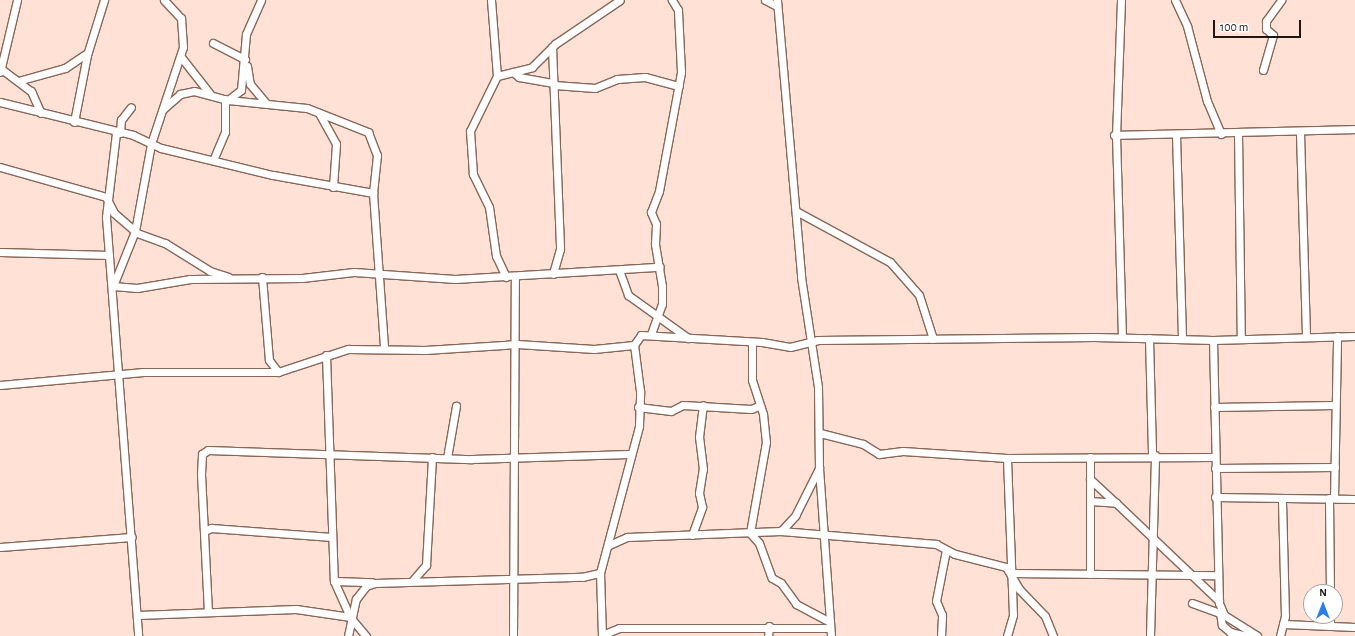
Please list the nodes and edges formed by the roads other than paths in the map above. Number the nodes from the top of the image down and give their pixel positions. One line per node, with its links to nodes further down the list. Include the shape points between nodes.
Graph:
1 (17, 0): 18 (street)
2 (104, 0): 15 (street)
3 (164, 0): 16 (street, via 181,18)
4 (261, 0): 17 (street, via 246,34)
5 (491, 0): 21 (street)
6 (620, 0): 14 (street)
7 (672, 0): 24 (street, via 678,10 681,29)
8 (765, 0): 12 (street)
9 (1121, 0): 39 (street)
10 (1175, 0): 37 (street, via 1187,26 1207,101)
11 (1281, 0): 19 (street, via 1266,21 1266,29 1273,35)
12 (777, 3): 47 (street)
13 (213, 43): 17 (street)
14 (552, 47): 20 (street, via 532,67); 23 (street)
15 (88, 53): 22 (street, via 64,68); 33 (street)
16 (181, 57): 25 (street); 30 (street)
17 (245, 60): 26 (street, via 241,90); 28 (street, via 250,84)
18 (0, 70): 22 (street)
19 (1263, 70)
20 (513, 72): 21 (street); 23 (street, via 519,77)
21 (498, 76): 57 (street, via 470,131 469,140 474,174 492,219 497,261)
22 (18, 81): 31 (street, via 37,98)
23 (554, 84): 24 (street, via 595,88 617,78 645,77); 54 (street, via 560,249)
24 (679, 86): 51 (street, via 659,191 650,214 656,224 655,244)
25 (212, 96): 26 (street); 30 (street, via 188,91)
26 (226, 99): 28 (street); 42 (street, via 225,132)
27 (0, 102): 31 (street)
28 (267, 104): 32 (street, via 298,106)
29 (131, 107): 35 (street, via 121,120)
30 (163, 109): 41 (street)
31 (41, 113): 33 (street)
32 (319, 113): 44 (street, via 336,144 331,177); 45 (street, via 368,132 377,156)
33 (74, 122): 35 (street)
34 (1355, 129): 36 (street)
35 (118, 133): 41 (street); 46 (street)
36 (1300, 133): 38 (street); 65 (street)
37 (1221, 134): 38 (street); 40 (street)
38 (1238, 134): 70 (street)
39 (1115, 135): 40 (street); 64 (street)
40 (1176, 135): 69 (street)
41 (151, 144): 42 (street); 48 (street)
42 (214, 158): 44 (street)
43 (0, 167): 46 (street)
44 (333, 187): 45 (street)
45 (373, 193): 53 (street)
46 (106, 197): 48 (street, via 114,213); 50 (street)
47 (796, 211): 68 (street, via 890,262 919,295); 73 (street)
48 (135, 231): 58 (street, via 170,246 210,271); 59 (street)
49 (0, 252): 50 (street)
50 (109, 255): 59 (street)
51 (660, 267): 52 (street); 60 (street, via 662,304)
52 (619, 270): 54 (street); 60 (street, via 626,293)
53 (380, 274): 56 (street, via 354,272 302,278); 57 (street, via 455,279); 76 (street)
54 (553, 274): 55 (street)
55 (514, 276): 57 (street); 74 (street)
56 (262, 277): 58 (street); 78 (street, via 269,360)
57 (506, 277)
58 (232, 279): 59 (street, via 190,279 137,288)
59 (113, 286): 79 (street)
60 (656, 318): 61 (street); 67 (street)
61 (651, 334): 67 (street); 75 (street, via 641,335)
62 (1337, 336): 63 (street); 65 (street); 82 (street)
63 (1355, 336)
64 (1122, 337): 66 (street); 68 (street)
65 (1306, 337): 70 (street)
66 (1149, 338): 69 (street); 90 (street)
67 (688, 339): 72 (street)
68 (933, 339): 73 (street, via 818,340)
69 (1182, 339): 71 (street)
70 (1242, 339): 71 (street)
71 (1213, 340): 86 (street)
72 (752, 342): 73 (street, via 790,347); 84 (street, via 752,376)
73 (811, 343): 87 (street)
74 (517, 344): 75 (street, via 594,349); 76 (street, via 425,350); 91 (street)
75 (634, 345): 85 (street, via 640,391)
76 (384, 348): 77 (street, via 348,349)
77 (326, 356): 78 (street); 88 (street)
78 (278, 372): 79 (street, via 188,371)
79 (120, 376): 80 (street); 114 (street)
80 (0, 384)
81 (703, 405): 84 (street, via 751,409); 85 (street, via 682,405 671,411); 110 (street, via 699,437 703,469 699,493 702,507)
82 (1335, 405): 86 (street); 97 (street)
83 (456, 406): 95 (street)
84 (759, 406): 109 (street, via 763,414 765,453)
85 (638, 407): 89 (street, via 639,426)
86 (1214, 407): 94 (street)
87 (820, 433): 96 (street, via 863,444 879,454 903,451); 98 (street)
88 (327, 453): 92 (street); 107 (street, via 204,452 201,480); 112 (street)
89 (629, 454): 91 (street); 115 (street)
90 (1153, 455): 93 (street); 94 (street); 113 (street)
91 (516, 456): 95 (street); 125 (street)
92 (432, 457): 95 (street); 118 (street)
93 (1090, 457): 96 (street); 100 (street)
94 (1214, 457): 99 (street)
95 (447, 458)
96 (1008, 458): 120 (street)
97 (1335, 467): 99 (street); 102 (street)
98 (818, 468): 108 (street, via 795,516); 111 (street)
99 (1214, 468): 101 (street)
100 (1090, 479): 105 (street); 106 (street)
101 (1215, 497): 103 (street); 124 (street)
102 (1332, 498): 103 (street); 104 (street); 130 (street)
103 (1282, 499): 136 (street)
104 (1355, 499)
105 (1090, 501): 106 (street); 121 (street)
106 (1116, 504): 113 (street)
107 (205, 531): 112 (street, via 211,528); 133 (street)
108 (781, 531): 109 (street); 111 (street)
109 (750, 533): 110 (street); 137 (street, via 759,543 772,578 781,583 796,604)
110 (692, 535): 115 (street, via 627,537)
111 (823, 536): 117 (street, via 934,544); 137 (street)
112 (332, 537): 127 (street)
113 (1152, 537): 122 (street); 123 (street)
114 (132, 538): 116 (street); 134 (street)
115 (609, 545): 119 (street)
116 (0, 547)
117 (946, 550): 120 (street, via 1002,565); 148 (street, via 936,601 942,615)
118 (426, 565): 126 (street); 128 (street, via 430,575)
119 (600, 573): 125 (street); 145 (street)
120 (1012, 573): 121 (street); 149 (street, via 1013,615); 150 (street, via 1019,589 1045,616)
121 (1090, 574): 122 (street)
122 (1152, 575): 123 (street); 151 (street)
123 (1190, 575): 124 (street); 131 (street)
124 (1218, 575): 131 (street)
125 (514, 578): 128 (street); 144 (street)
126 (413, 580): 128 (street); 129 (street)
127 (334, 581): 129 (street); 135 (street)
128 (439, 581)
129 (375, 582): 135 (street, via 363,589)
130 (1330, 584)
131 (1218, 601): 153 (street, via 1224,615)
132 (1192, 603): 152 (street, via 1220,614 1222,625 1230,632)
133 (208, 612): 134 (street); 135 (street, via 305,609)
134 (138, 615): 141 (street)
135 (350, 617): 142 (street); 143 (street)
136 (1283, 624): 139 (street); 154 (street)
137 (829, 625): 138 (street); 147 (street)
138 (769, 626): 145 (street, via 619,628); 146 (street)
139 (1330, 626): 140 (street)
140 (1355, 627)
141 (138, 636)
142 (348, 636)
143 (366, 636)
144 (514, 636)
145 (602, 636)
146 (768, 636)
147 (831, 636)
148 (942, 636)
149 (1006, 636)
150 (1053, 636)
151 (1150, 636)
152 (1248, 636)
153 (1257, 636)
154 (1280, 636)

